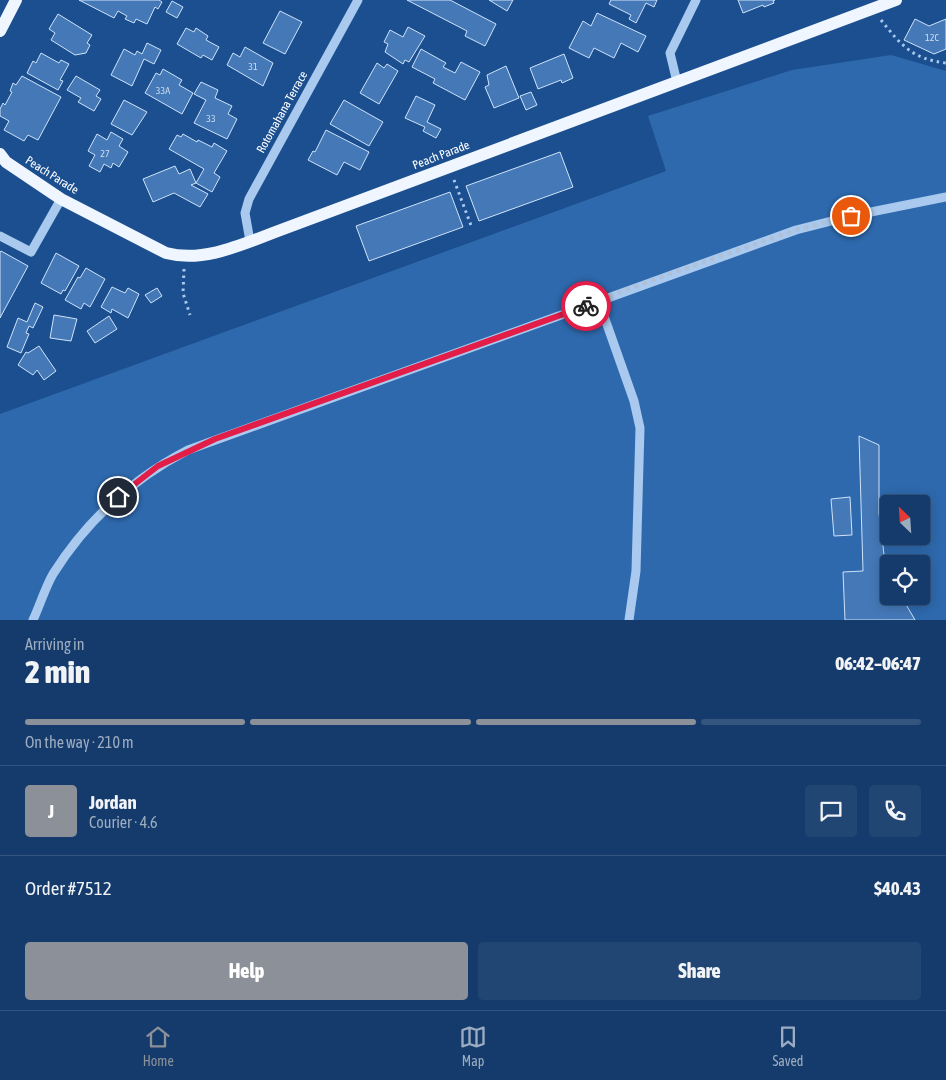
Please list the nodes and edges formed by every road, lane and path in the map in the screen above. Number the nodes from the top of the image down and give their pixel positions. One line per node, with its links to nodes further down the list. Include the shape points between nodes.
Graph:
1 (16, 0): 6 (main road)
2 (358, 0): 15 (street, Rotomahana Terrace, via 250,199 245,213)
3 (696, 0): 8 (street, via 670,53)
4 (896, 0): 8 (main road, Peach Parade)
5 (880, 19): 7 (path, via 912,54)
6 (0, 31)
7 (946, 63)
8 (677, 82): 10 (main road, Peach Parade)
9 (2, 159): 12 (main road, Peach Parade)
10 (449, 167): 13 (path); 15 (main road, Peach Parade)
11 (946, 197): 17 (street, via 796,230)
12 (62, 199): 14 (street, via 31,252); 16 (main road, Peach Parade, via 166,253)
13 (472, 228)
14 (0, 236)
15 (250, 241): 16 (main road, Peach Parade, via 220,251)
16 (184, 257): 18 (path, via 183,293)
17 (599, 302): 19 (street, via 215,439 158,466 130,486 81,535 52,575); 20 (street, via 634,401 640,428 636,571)
18 (190, 315)
19 (33, 620)
20 (629, 620)

